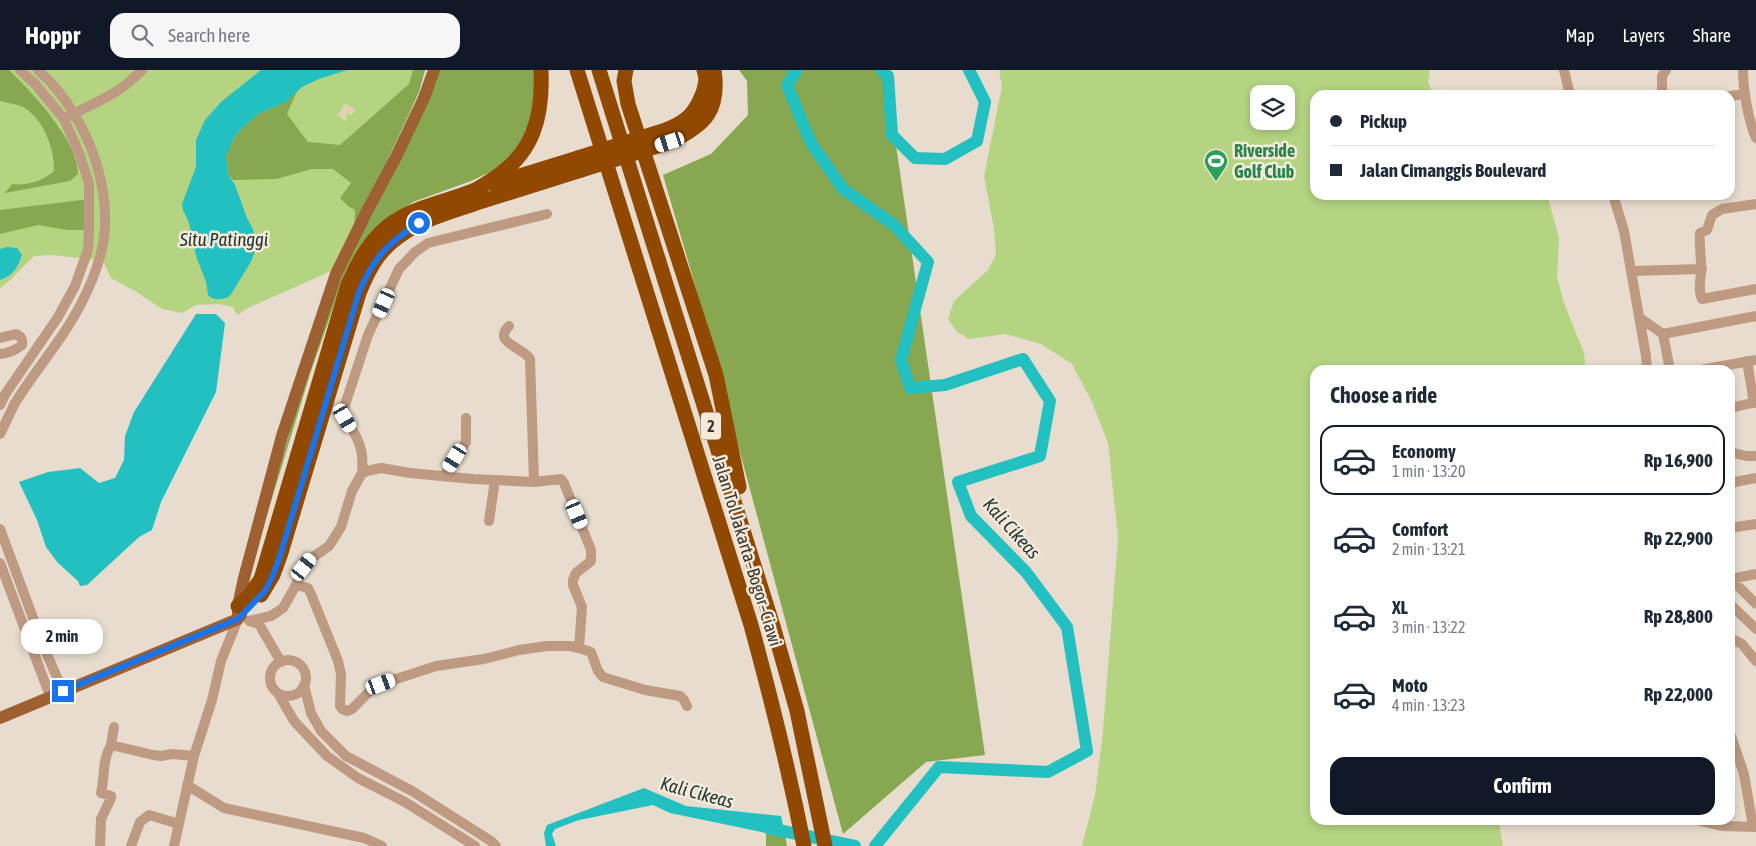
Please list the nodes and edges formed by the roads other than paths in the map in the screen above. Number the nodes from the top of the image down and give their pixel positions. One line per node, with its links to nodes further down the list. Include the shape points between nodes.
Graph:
1 (20, 70): 19 (street)
2 (38, 70): 18 (street)
3 (142, 70): 18 (street, via 113,95)
4 (434, 70): 69 (main road, via 396,157 336,274 282,436 244,578)
5 (540, 70): 25 (highway, via 542,94 538,120 528,145 516,162)
6 (577, 70): 96 (highway, Jalan Tol Jakarta–Bogor–Ciawi / 2, via 751,625 772,701)
7 (599, 70): 62 (highway, Jalan Tol Jakarta–Bogor–Ciawi / 2)
8 (626, 70): 62 (highway, via 624,81 628,104 716,375)
9 (704, 70): 20 (highway, via 707,80 695,111)
10 (714, 70): 20 (highway, via 714,102 706,118 697,127)
11 (1564, 70): 14 (street)
12 (1666, 70): 15 (street, via 1662,76)
13 (1743, 70): 16 (street)
14 (1569, 90)
15 (1662, 90)
16 (1745, 94): 17 (street); 21 (street)
17 (1735, 95)
18 (75, 113): 19 (street); 23 (street)
19 (64, 119): 24 (street)
20 (668, 136): 22 (highway, bridge)
21 (1756, 138)
22 (580, 164): 25 (highway); 69 (highway, via 419,223 378,256 353,310 273,575 265,591)
23 (101, 179): 24 (street); 26 (street)
24 (89, 183): 27 (street)
25 (476, 190): 69 (highway, via 416,210 395,221 367,248 358,264 348,285 260,579)
26 (104, 198): 27 (street); 48 (street, via 105,226 89,289 68,327 16,403)
27 (90, 199): 45 (street, via 88,250 75,286)
28 (1616, 200): 32 (street)
29 (1756, 204): 31 (street, via 1722,209 1712,215 1707,230 1700,233)
30 (546, 214): 51 (street, via 428,243 399,269 368,335 343,411 359,441)
31 (1702, 269): 32 (street); 33 (street, via 1702,299)
32 (1632, 271): 35 (street)
33 (1756, 289)
34 (1756, 316): 37 (street)
35 (1640, 318): 37 (street); 41 (street)
36 (509, 326): 55 (street, via 504,331 506,340 530,359)
37 (1664, 334): 42 (street)
38 (0, 338): 39 (street, via 16,334 23,340 17,349)
39 (0, 354)
40 (1752, 361): 43 (street); 44 (street)
41 (1646, 365)
42 (1669, 365)
43 (1729, 365)
44 (1755, 402): 46 (street)
45 (0, 405)
46 (1735, 407)
47 (466, 418): 52 (street, via 465,444)
48 (0, 434)
49 (1735, 453): 50 (street)
50 (1756, 456)
51 (362, 473): 52 (street, via 381,468); 66 (street, via 352,491 341,527 329,546 310,559)
52 (444, 476): 54 (street)
53 (1756, 478): 56 (street)
54 (495, 480): 55 (street); 57 (street)
55 (534, 482): 72 (street, via 563,481 589,542 591,561 576,573 573,580 582,607)
56 (1735, 482)
57 (489, 521)
58 (1756, 524): 59 (street)
59 (1735, 527)
60 (0, 529): 76 (street, via 45,650)
61 (0, 563): 76 (street)
62 (757, 573): 97 (highway, Jalan Tol Jakarta–Bogor–Ciawi / 2, via 797,711)
63 (1756, 574): 64 (street)
64 (1735, 578)
65 (1735, 584): 67 (street)
66 (296, 585): 69 (street, via 283,608 271,616); 72 (street, via 308,588 318,610 341,674 340,706 347,711 381,684 436,666 538,647)
67 (1756, 604)
68 (1735, 609): 70 (street)
69 (242, 615): 74 (street, via 259,624); 76 (main road, via 229,613); 84 (street, via 221,661)
70 (1756, 629)
71 (1735, 640): 73 (street)
72 (579, 648): 78 (street, via 591,652 603,677 645,690 680,696)
73 (1756, 661)
74 (281, 662): 75 (street, via 293,661 300,665 306,677); 77 (street, via 274,667 270,679)
75 (304, 685): 77 (street, via 291,695); 90 (street, via 312,713 322,731 346,756 412,791)
76 (55, 690): 79 (main road); 80 (main road)
77 (278, 693): 95 (street, via 294,721 327,756 358,778 405,802)
78 (687, 706)
79 (0, 710)
80 (0, 718)
81 (114, 727): 82 (street)
82 (111, 744): 84 (street, via 153,755); 91 (street, via 103,763 101,793 112,798 101,819)
83 (1735, 753): 88 (street, via 1744,774)
84 (194, 756): 85 (street)
85 (187, 785): 86 (street); 89 (street, via 224,808)
86 (179, 824): 92 (street, via 149,815 140,822); 93 (street)
87 (1718, 825): 88 (street)
88 (1755, 827)
89 (353, 841): 94 (street, via 364,838)
90 (491, 844)
91 (100, 846)
92 (132, 846)
93 (174, 846)
94 (382, 846)
95 (475, 846)
96 (804, 846)
97 (825, 846)

